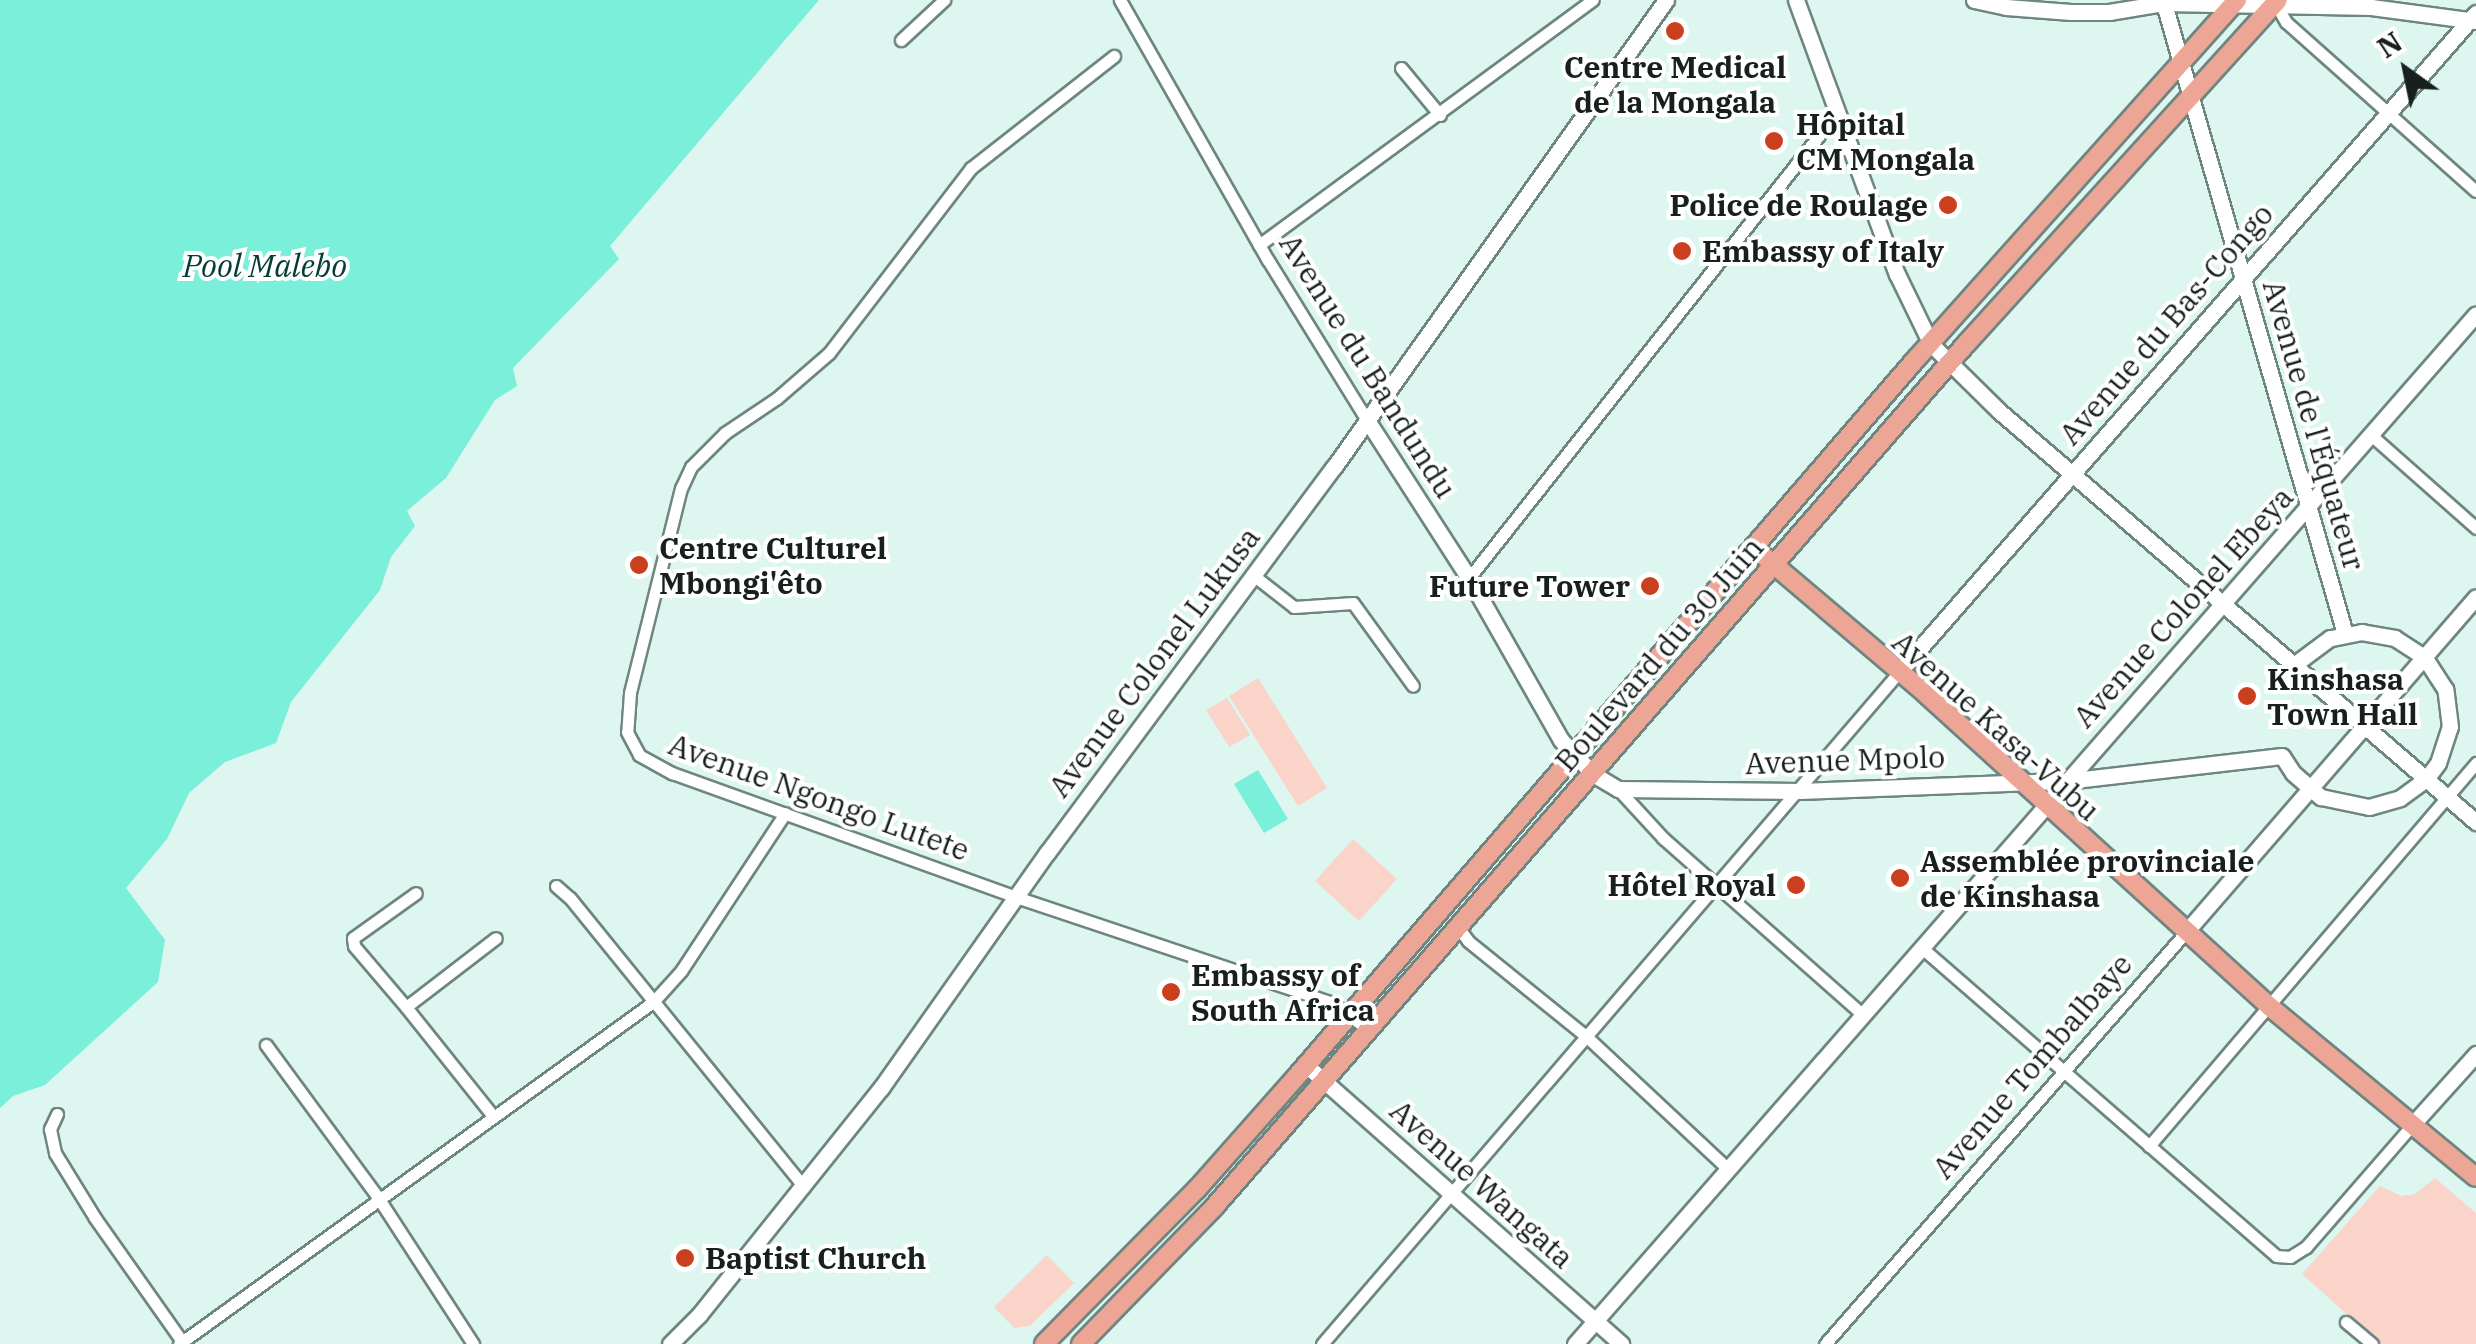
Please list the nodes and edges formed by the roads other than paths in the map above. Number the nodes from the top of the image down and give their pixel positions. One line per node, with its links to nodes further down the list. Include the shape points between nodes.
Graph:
1 (944, 0): 11 (street)
2 (1120, 0): 20 (street, Avenue du Bandundu)
3 (1593, 0): 18 (street)
4 (1666, 0): 25 (street, Avenue Colonel Lukusa)
5 (1796, 0): 16 (street)
6 (1974, 0): 8 (street, via 2090,12)
7 (2236, 1): 8 (street); 9 (street); 13 (main road, Boulevard du 30 Juin)
8 (2164, 2): 13 (street, Avenue de l'Équateur)
9 (2276, 2): 10 (street); 15 (main road, Boulevard du 30 Juin); 17 (street, via 2286,22)
10 (2474, 18): 17 (street, Avenue du Bas-Congo)
11 (901, 40)
12 (1114, 56): 53 (street, Avenue Ngongo Lutete, via 971,168 829,353 724,433 685,478 630,693 628,732 639,755 655,766)
13 (2184, 63): 15 (street, Avenue de l'Équateur); 23 (main road, Boulevard du 30 Juin)
14 (1401, 68): 18 (street)
15 (2192, 92): 21 (street, Avenue de l'Équateur); 24 (main road, Boulevard du 30 Juin)
16 (1836, 114): 23 (street, via 1909,305); 33 (street)
17 (2387, 114): 19 (street); 21 (street, Avenue du Bas-Congo)
18 (1440, 115): 20 (street)
19 (2476, 191)
20 (1260, 245): 25 (street, Avenue du Bandundu)
21 (2244, 274): 27 (street, Avenue du Bas-Congo); 28 (street, Avenue de l'Équateur)
22 (2476, 314): 26 (street, Avenue Colonel Ebeya)
23 (1931, 344): 24 (street); 30 (main road, Boulevard du 30 Juin)
24 (1948, 364): 27 (street); 31 (main road, Boulevard du 30 Juin)
25 (1367, 420): 32 (street, Avenue Colonel Lukusa); 33 (street, Avenue du Bandundu)
26 (2370, 435): 28 (street, Avenue Colonel Ebeya); 29 (street)
27 (2074, 472): 35 (street); 39 (street, Avenue du Bas-Congo)
28 (2308, 507): 35 (street, Avenue Colonel Ebeya); 36 (street, Avenue de l'Équateur)
29 (2476, 528)
30 (1754, 549): 31 (main road, Avenue Kasa-Vubu); 42 (main road, Boulevard du 30 Juin)
31 (1774, 564): 39 (main road, Avenue Kasa-Vubu); 44 (main road, Boulevard du 30 Juin)
32 (1253, 575): 40 (street, via 1294,607 1353,603); 58 (street, Avenue Colonel Lukusa)
33 (1469, 578): 42 (street, Avenue du Bandundu)
34 (2476, 597): 37 (street, Avenue Tombalbaye)
35 (2224, 605): 38 (street); 46 (street, Avenue Colonel Ebeya)
36 (2344, 634): 37 (street, via 2395,638); 38 (street)
37 (2424, 657): 41 (street, Avenue Tombalbaye); 45 (street, via 2445,689 2450,727)
38 (2295, 664): 41 (street)
39 (1900, 672): 47 (main road, Avenue Kasa-Vubu); 50 (street)
40 (1413, 686)
41 (2364, 723): 45 (street); 48 (street, Avenue Tombalbaye)
42 (1575, 758): 44 (street, Avenue du Bandundu); 66 (main road, Boulevard du 30 Juin)
43 (2476, 764): 51 (street)
44 (1593, 774): 49 (street); 59 (main road, Boulevard du 30 Juin)
45 (2426, 779): 48 (street, via 2400,798 2369,806 2336,803); 51 (street)
46 (2066, 780): 47 (street, Avenue Mpolo); 48 (street, Avenue Mpolo, via 2282,756); 52 (street, Avenue Colonel Ebeya)
47 (2020, 782): 50 (street, Avenue Mpolo); 52 (main road, Avenue Kasa-Vubu)
48 (2308, 788): 60 (street, Avenue Tombalbaye)
49 (1618, 789): 50 (street, Avenue Mpolo); 55 (street)
50 (1800, 791): 55 (street)
51 (2446, 796): 54 (street); 64 (street)
52 (2045, 806): 60 (main road, Avenue Kasa-Vubu); 62 (street, Avenue Colonel Ebeya)
53 (786, 813): 58 (street, Avenue Ngongo Lutete); 63 (street, via 681,972)
54 (2476, 822)
55 (1715, 885): 67 (street); 69 (street)
56 (556, 886): 63 (street)
57 (416, 893): 65 (street, via 353,938)
58 (1016, 897): 66 (street, Avenue Ngongo Lutete); 81 (street, Avenue Colonel Lukusa)
59 (1458, 927): 68 (main road, Boulevard du 30 Juin); 69 (street)
60 (2185, 933): 64 (main road, Avenue Kasa-Vubu); 73 (street, Avenue Tombalbaye)
61 (496, 938): 65 (street)
62 (1922, 948): 67 (street, Avenue Colonel Ebeya); 73 (street)
63 (653, 1002): 76 (street); 81 (street)
64 (2269, 1006): 77 (main road, Avenue Kasa-Vubu); 78 (street)
65 (406, 1007): 76 (street)
66 (1350, 1014): 68 (street, Avenue Ngongo Lutete); 72 (main road, Boulevard du 30 Juin)
67 (1862, 1014): 79 (street, Avenue Colonel Ebeya)
68 (1369, 1030): 74 (main road, Boulevard du 30 Juin)
69 (1588, 1038): 79 (street); 82 (street)
70 (266, 1045): 83 (street)
71 (2476, 1054): 77 (street)
72 (1306, 1065): 74 (street, Avenue Wangata); 89 (main road, Boulevard du 30 Juin)
73 (2066, 1071): 78 (street); 94 (street, Avenue Tombalbaye)
74 (1326, 1080): 82 (street, Avenue Wangata); 90 (main road, Boulevard du 30 Juin)
75 (57, 1114): 86 (street, via 50,1130 55,1153)
76 (493, 1116): 83 (street)
77 (2412, 1125): 78 (street, via 2316,1238 2283,1257 2262,1248); 80 (main road, Avenue Kasa-Vubu)
78 (2149, 1146)
79 (1729, 1170): 85 (street, Avenue Colonel Ebeya)
80 (2476, 1176)
81 (804, 1187): 88 (street, Avenue Colonel Lukusa)
82 (1449, 1193): 85 (street, Avenue Wangata); 91 (street)
83 (379, 1200): 86 (street); 87 (street)
84 (2346, 1322): 95 (street)
85 (1596, 1323): 92 (street, Avenue Colonel Ebeya); 93 (street, Avenue Wangata)
86 (182, 1343)
87 (473, 1344)
88 (670, 1344)
89 (1044, 1344)
90 (1081, 1344)
91 (1322, 1344)
92 (1575, 1344)
93 (1621, 1344)
94 (1825, 1344)
95 (2372, 1344)

